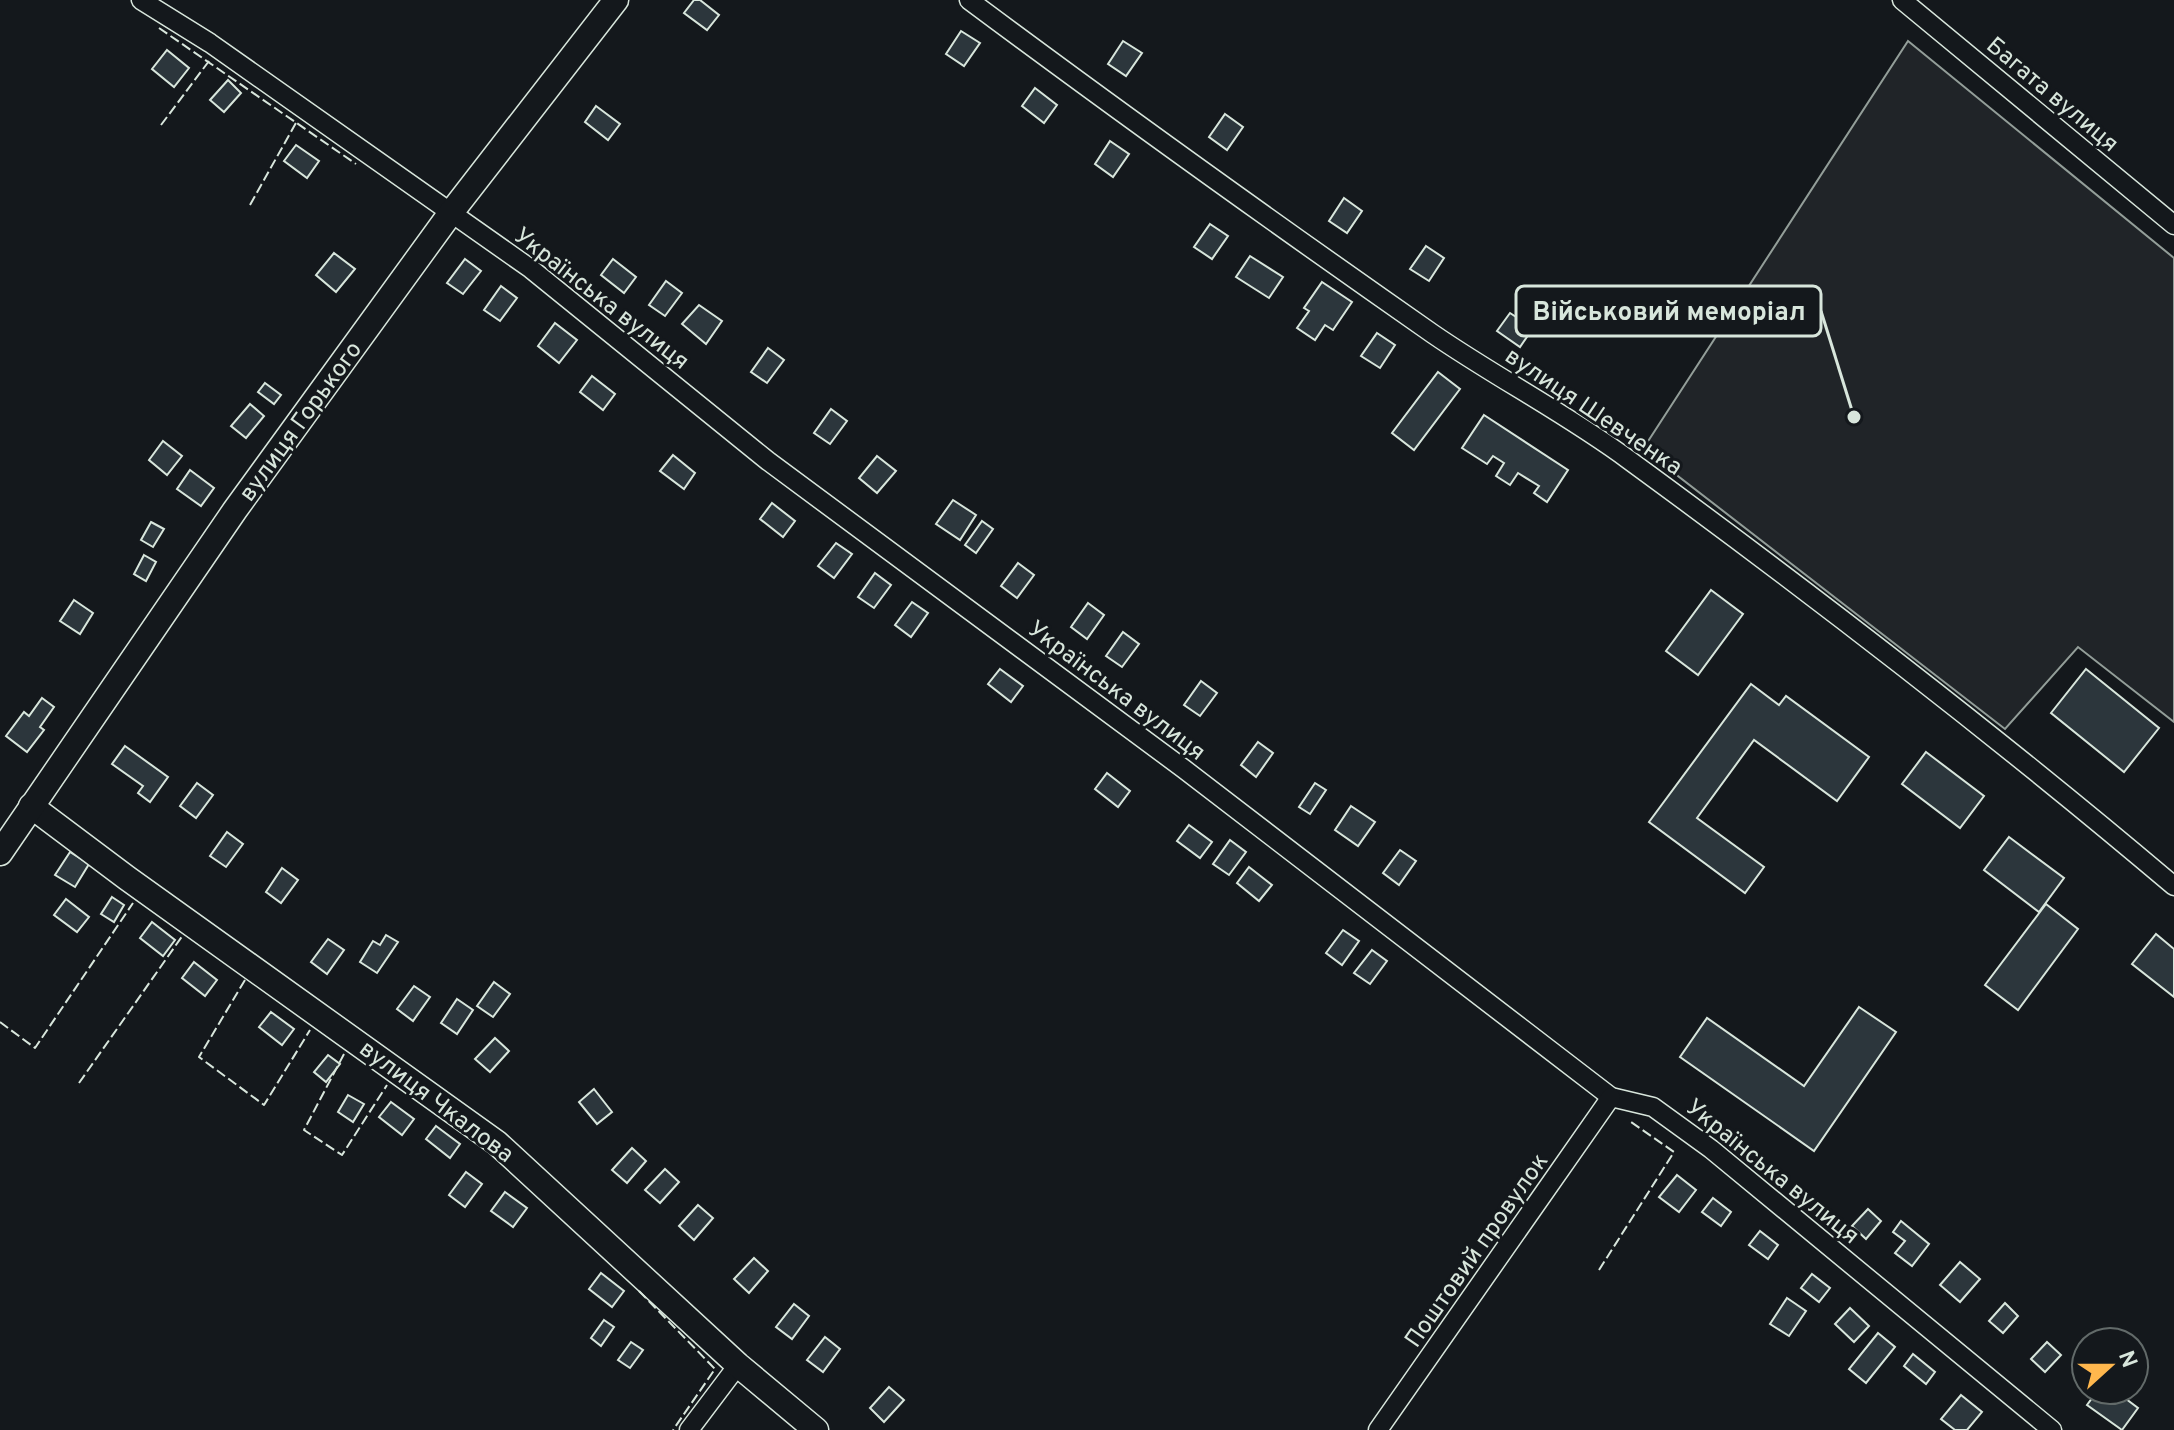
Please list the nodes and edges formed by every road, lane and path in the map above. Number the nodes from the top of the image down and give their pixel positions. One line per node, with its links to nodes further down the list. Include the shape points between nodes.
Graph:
1 (141, 0): 5 (street, Українська вулиця)
2 (616, 0): 5 (street, вулиця Горького)
3 (969, 0): 9 (street, вулиця Шевченка, via 1437,337 1627,458 1820,601)
4 (1902, 0): 6 (street, Багата вулиця)
5 (450, 214): 7 (street, вулиця Горького, via 235,510); 10 (street, Українська вулиця, via 531,269 768,461 1184,769)
6 (2174, 225)
7 (31, 806): 8 (street, вулиця Горького); 11 (street, вулиця Чкалова, via 497,1143)
8 (0, 853)
9 (2174, 886)
10 (1611, 1097): 14 (street, Поштовий провулок); 15 (street, Українська вулиця, via 1653,1107 1711,1149)
11 (738, 1365): 12 (street); 13 (street, вулиця Чкалова)
12 (689, 1430)
13 (816, 1430)
14 (1378, 1430)
15 (2052, 1430)

